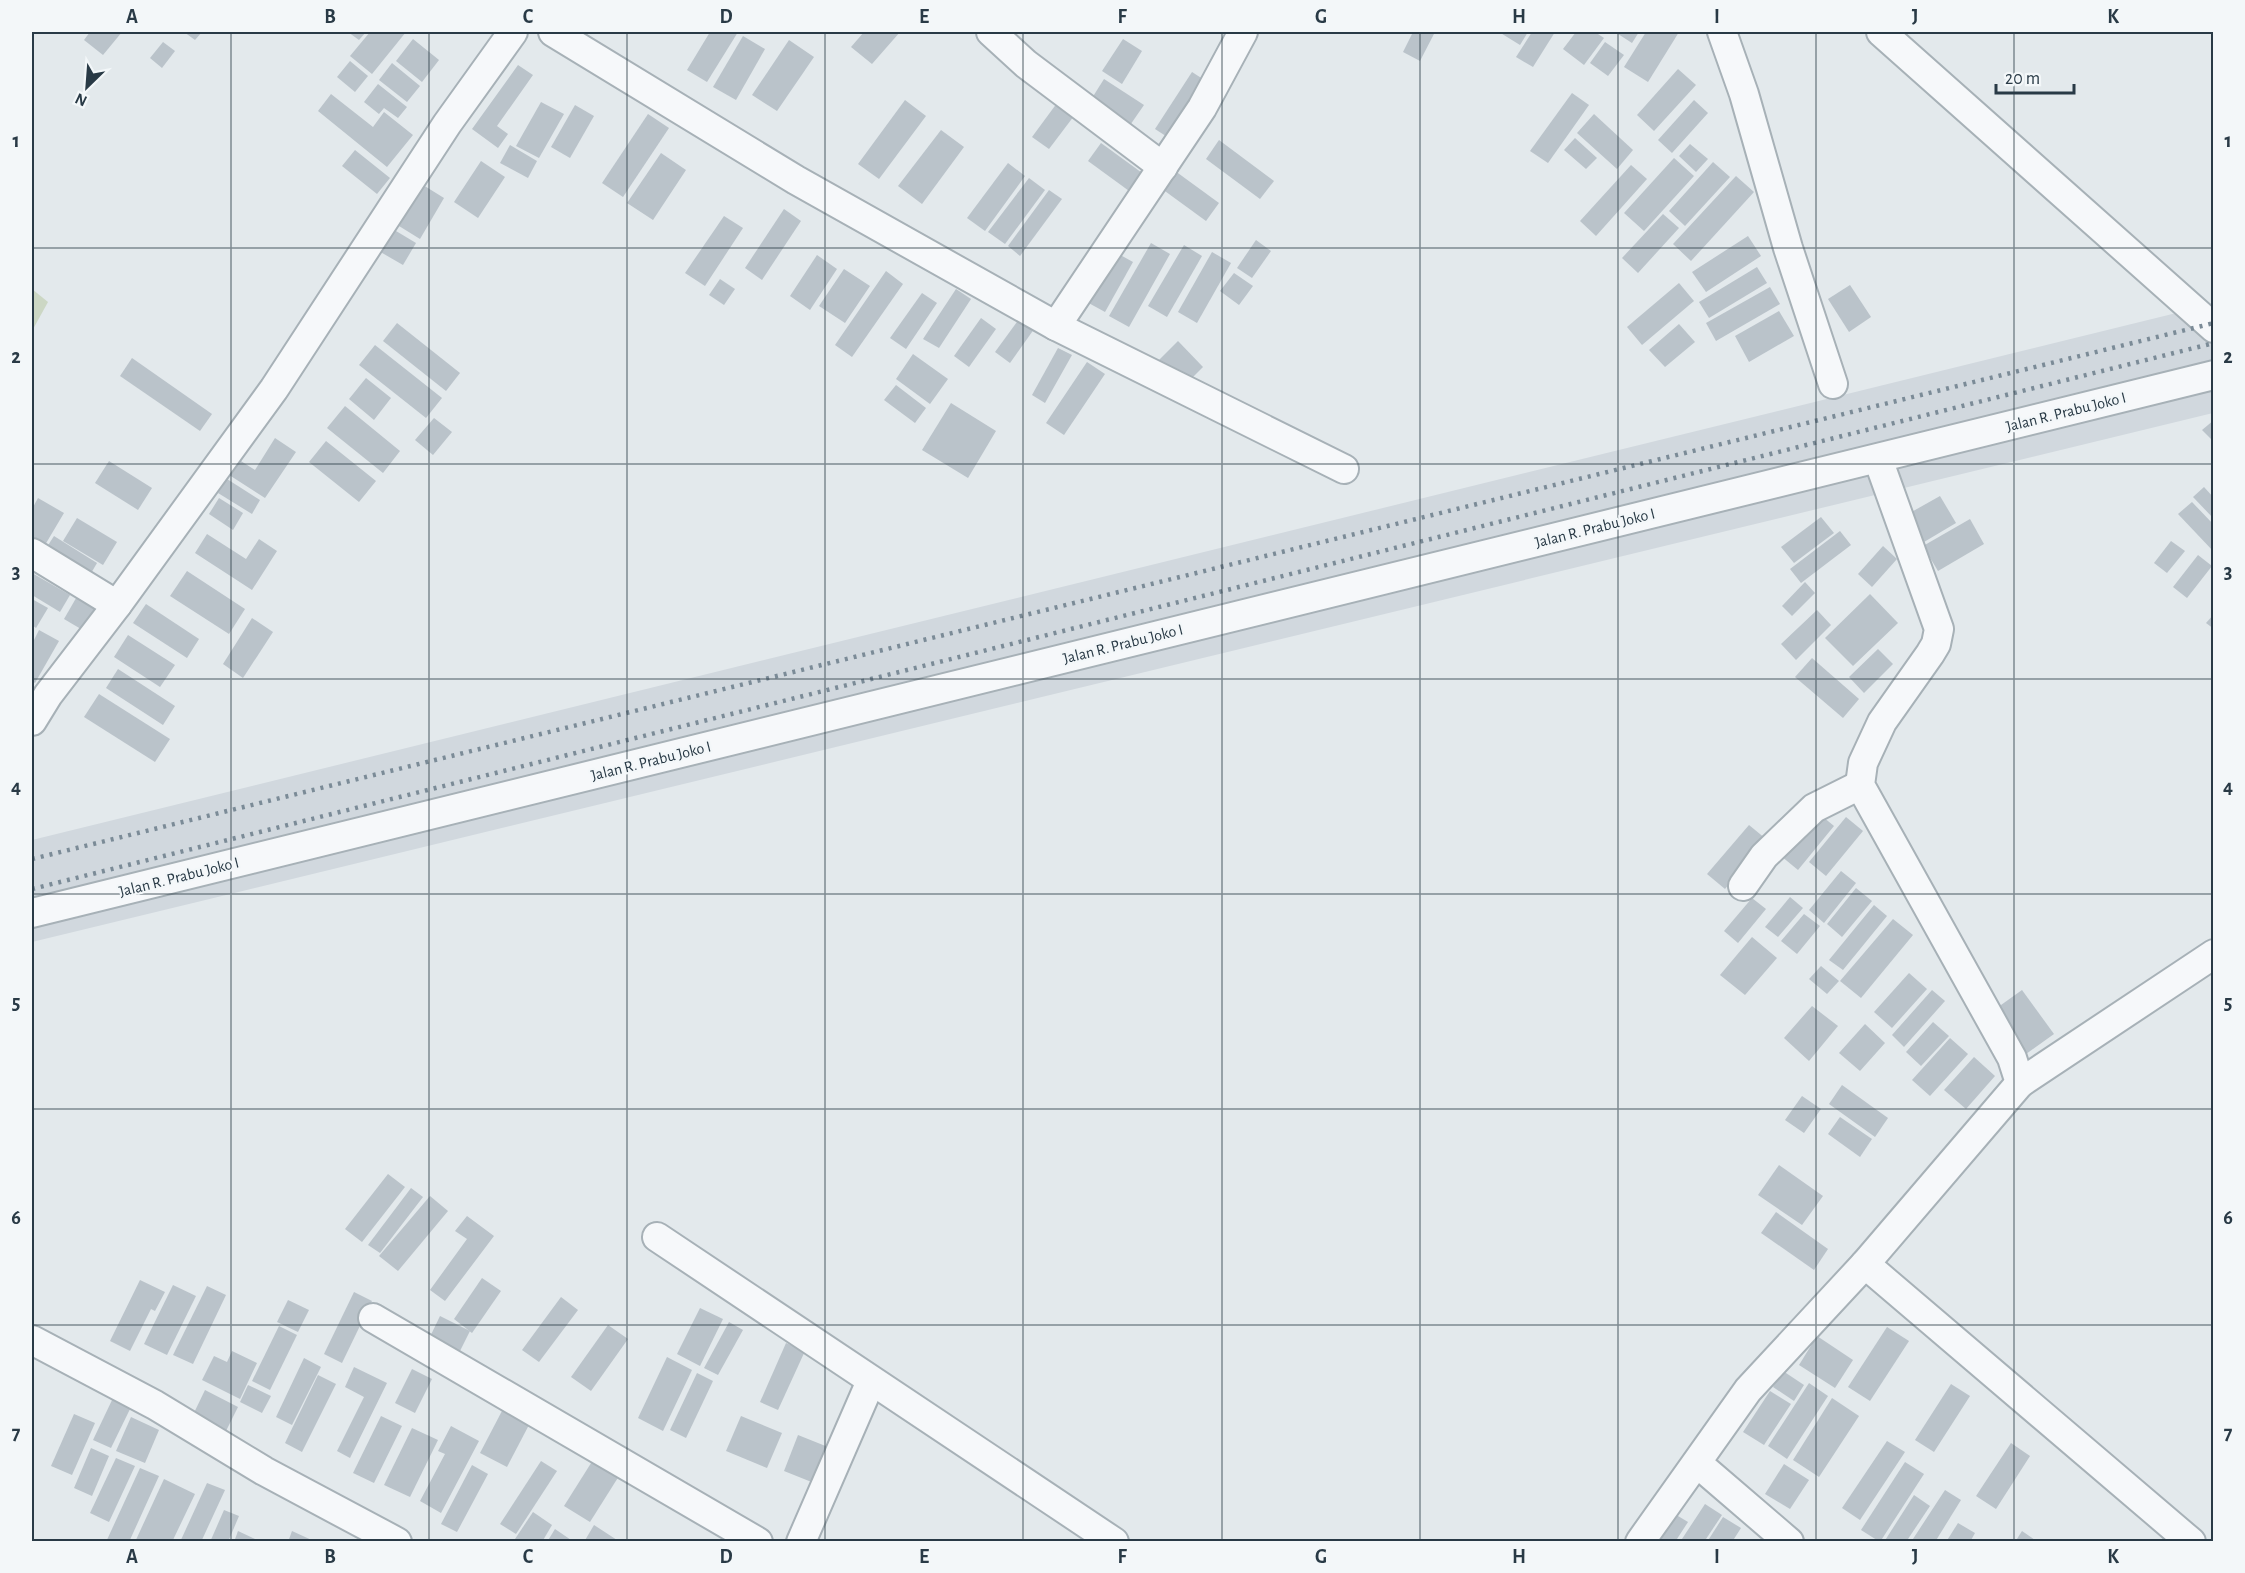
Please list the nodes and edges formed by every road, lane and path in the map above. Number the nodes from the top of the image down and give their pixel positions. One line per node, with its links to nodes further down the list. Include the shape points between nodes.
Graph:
1 (513, 32): 15 (street, via 447,124 274,389)
2 (553, 32): 8 (street, via 796,180)
3 (991, 32): 7 (street, via 1026,64)
4 (1243, 32): 7 (street, via 1202,108)
5 (1722, 32): 11 (street)
6 (1881, 32): 9 (street)
7 (1163, 167): 8 (street)
8 (1056, 326): 13 (street)
9 (2214, 328)
10 (2214, 375): 12 (street, Jalan R. Prabu Joko I)
11 (1833, 384)
12 (1878, 459): 17 (street, via 1939,629 1930,654 1882,722 1863,763); 19 (street, Jalan R. Prabu Joko I)
13 (1344, 469)
14 (32, 553): 15 (street)
15 (117, 605): 16 (street)
16 (32, 721)
17 (1860, 785): 18 (street, via 1814,808 1764,856); 21 (street, via 2012,1058)
18 (1743, 886)
19 (32, 913)
20 (2214, 954): 21 (street)
21 (2020, 1083): 23 (street)
22 (657, 1238): 26 (street)
23 (1865, 1264): 27 (street, via 1748,1390); 34 (street)
24 (374, 1318): 29 (street)
25 (32, 1340): 28 (street)
26 (871, 1381): 30 (street); 31 (street)
27 (1697, 1463): 32 (street); 33 (street)
28 (397, 1542)
29 (758, 1542)
30 (801, 1542)
31 (1114, 1542)
32 (1640, 1542)
33 (1789, 1542)
34 (2191, 1542)

